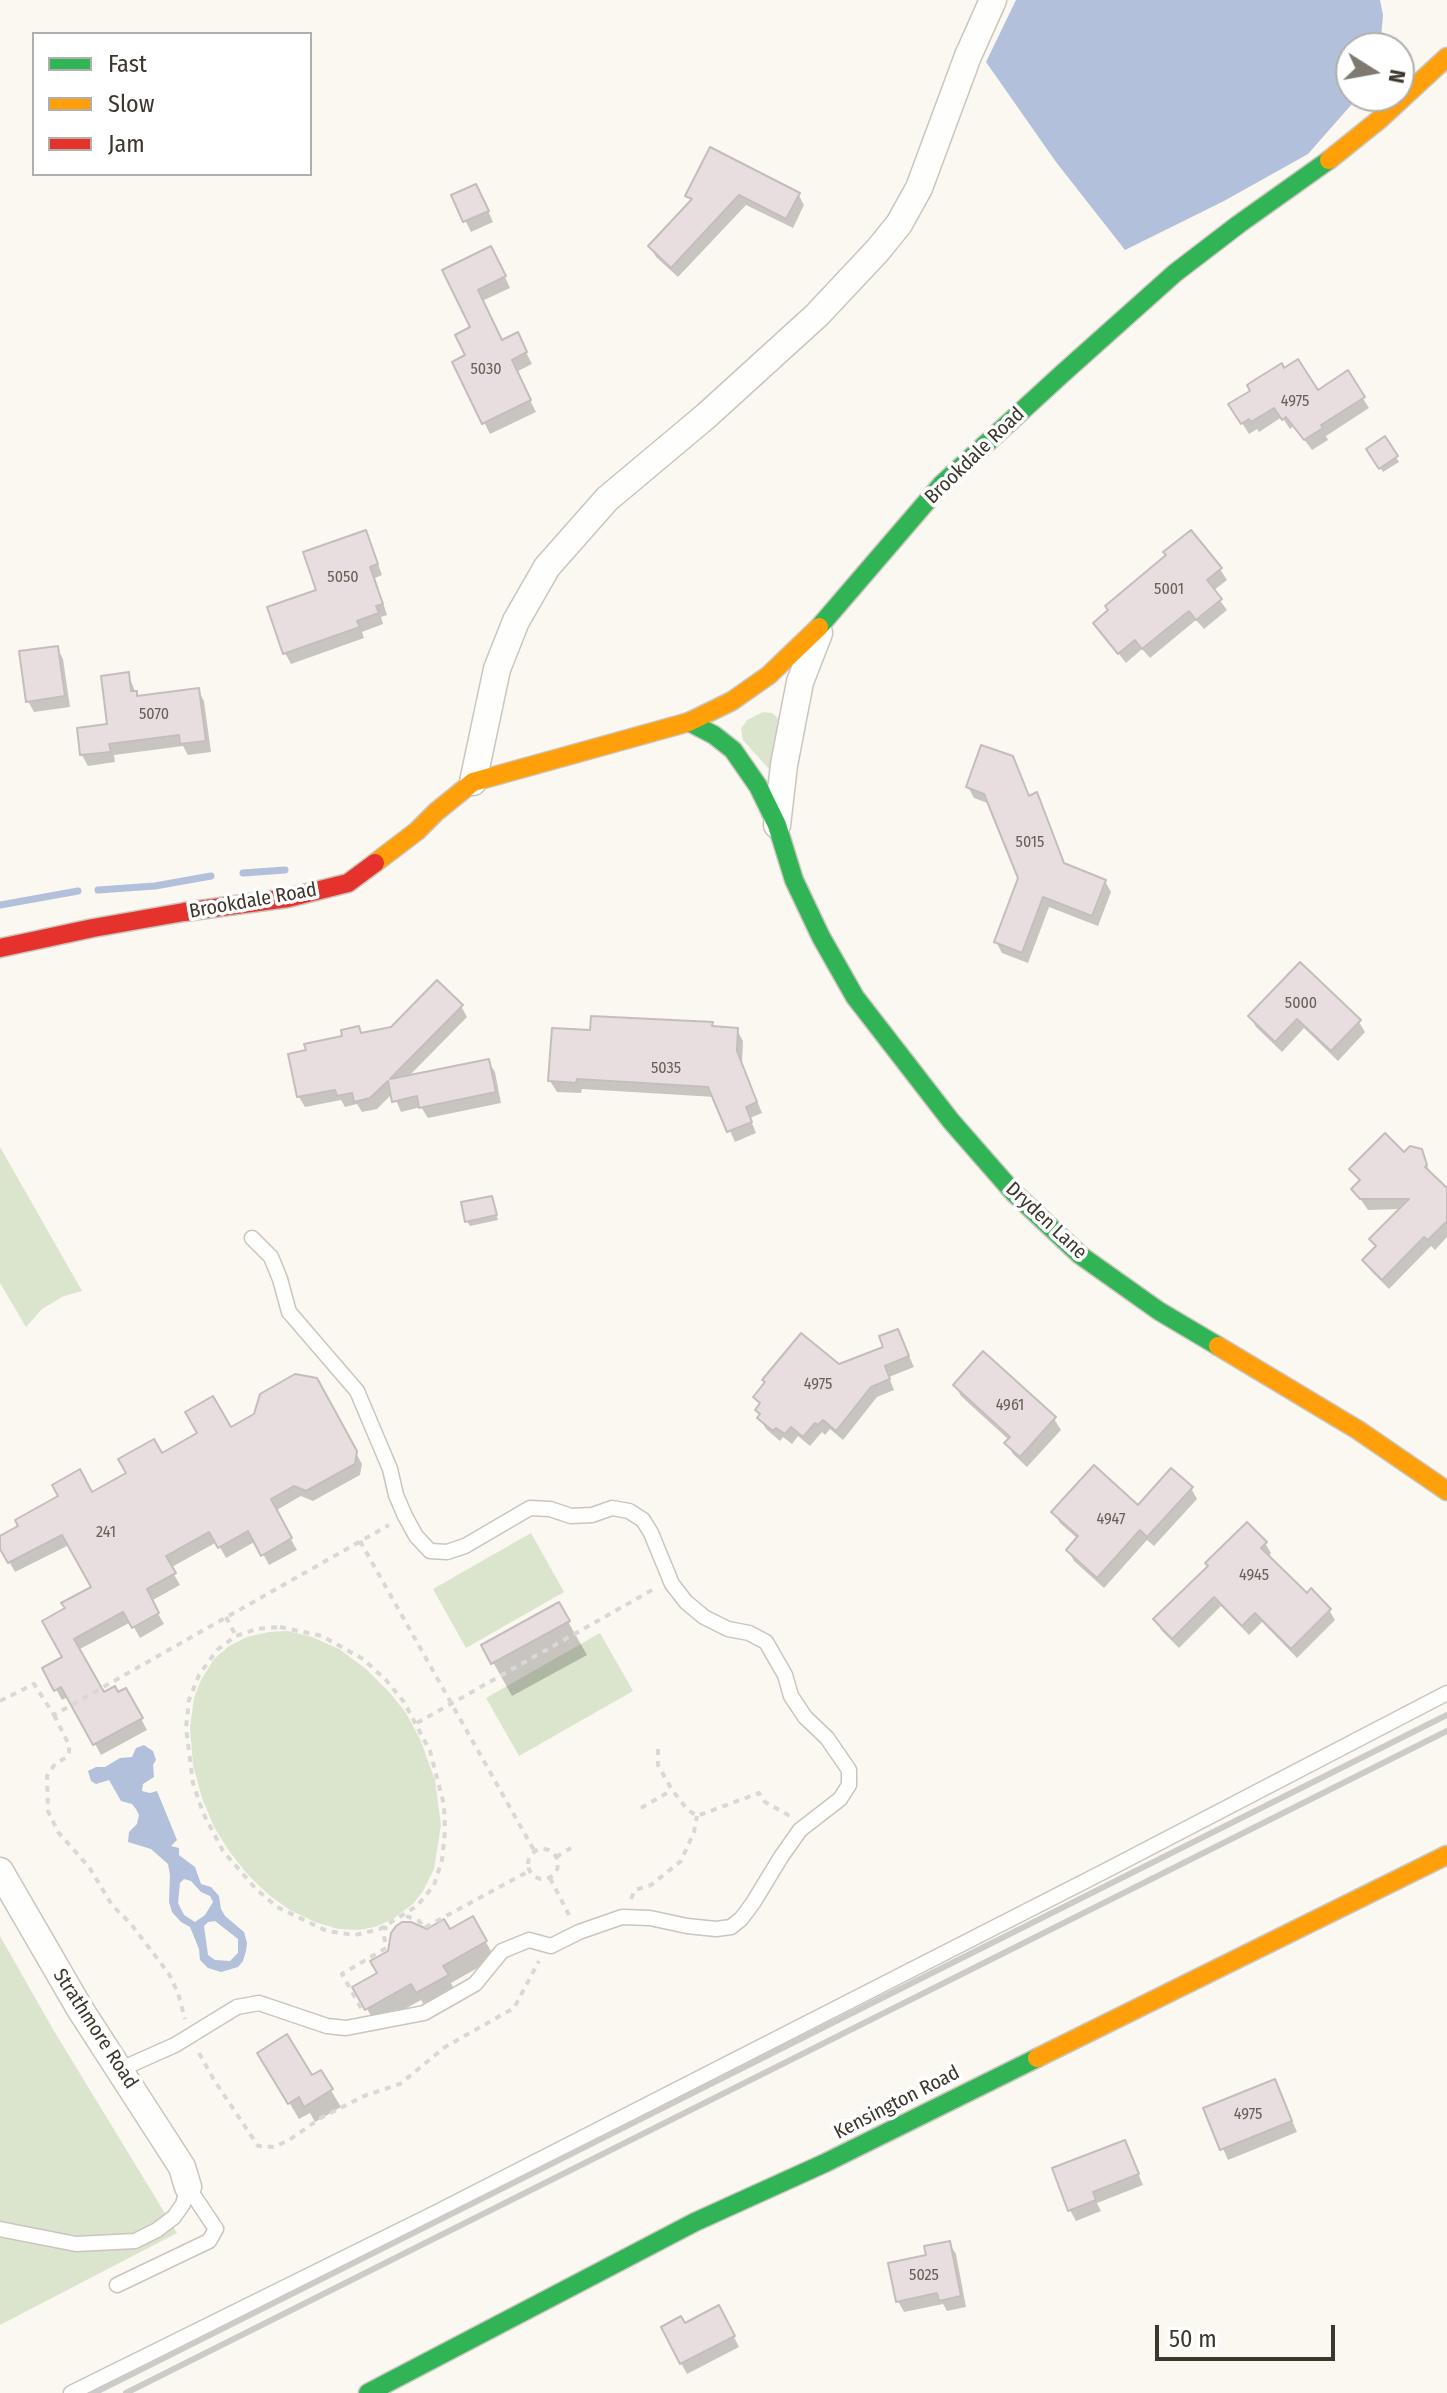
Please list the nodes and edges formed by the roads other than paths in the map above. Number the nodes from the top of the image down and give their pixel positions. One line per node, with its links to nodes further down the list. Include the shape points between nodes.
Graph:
1 (993, 0): 5 (street, via 919,188 899,224 806,325 607,499 541,576 497,669)
2 (1447, 57): 3 (street, Brookdale Road, via 1317,170 1175,273 1062,374 941,485)
3 (822, 624): 4 (street, Brookdale Road, via 769,675); 6 (street, Dryden Lane, via 800,682)
4 (689, 722): 5 (street, Brookdale Road); 6 (street, Dryden Lane, via 733,750)
5 (473, 782): 7 (street, Brookdale Road, via 348,883)
6 (777, 825): 9 (street, Dryden Lane, via 794,880 855,997 951,1121 1034,1213 1080,1255 1159,1311 1358,1430)
7 (0, 948)
8 (252, 1238): 13 (lane, via 271,1257 289,1312 357,1391 405,1516 430,1551 465,1546 530,1508 571,1516 612,1508 629,1511 643,1520 686,1602 704,1617 766,1642 791,1696 849,1770 849,1785 804,1828 731,1927 622,1917 551,1946 529,1940 502,1951 475,1984 424,2013 346,2028 259,2003 237,2007 175,2045)
9 (1447, 1491)
10 (1447, 1693): 17 (lane, via 448,2206)
11 (1447, 1855): 18 (street, Kensington Road, via 695,2222)
12 (0, 1871): 13 (street, Strathmore Road)
13 (121, 2069): 14 (street, Strathmore Road, via 182,2167)
14 (188, 2187): 15 (lane, via 174,2217 135,2241 76,2244); 16 (lane, via 216,2229 209,2241)
15 (0, 2229)
16 (117, 2285)
17 (71, 2393)
18 (368, 2393)

